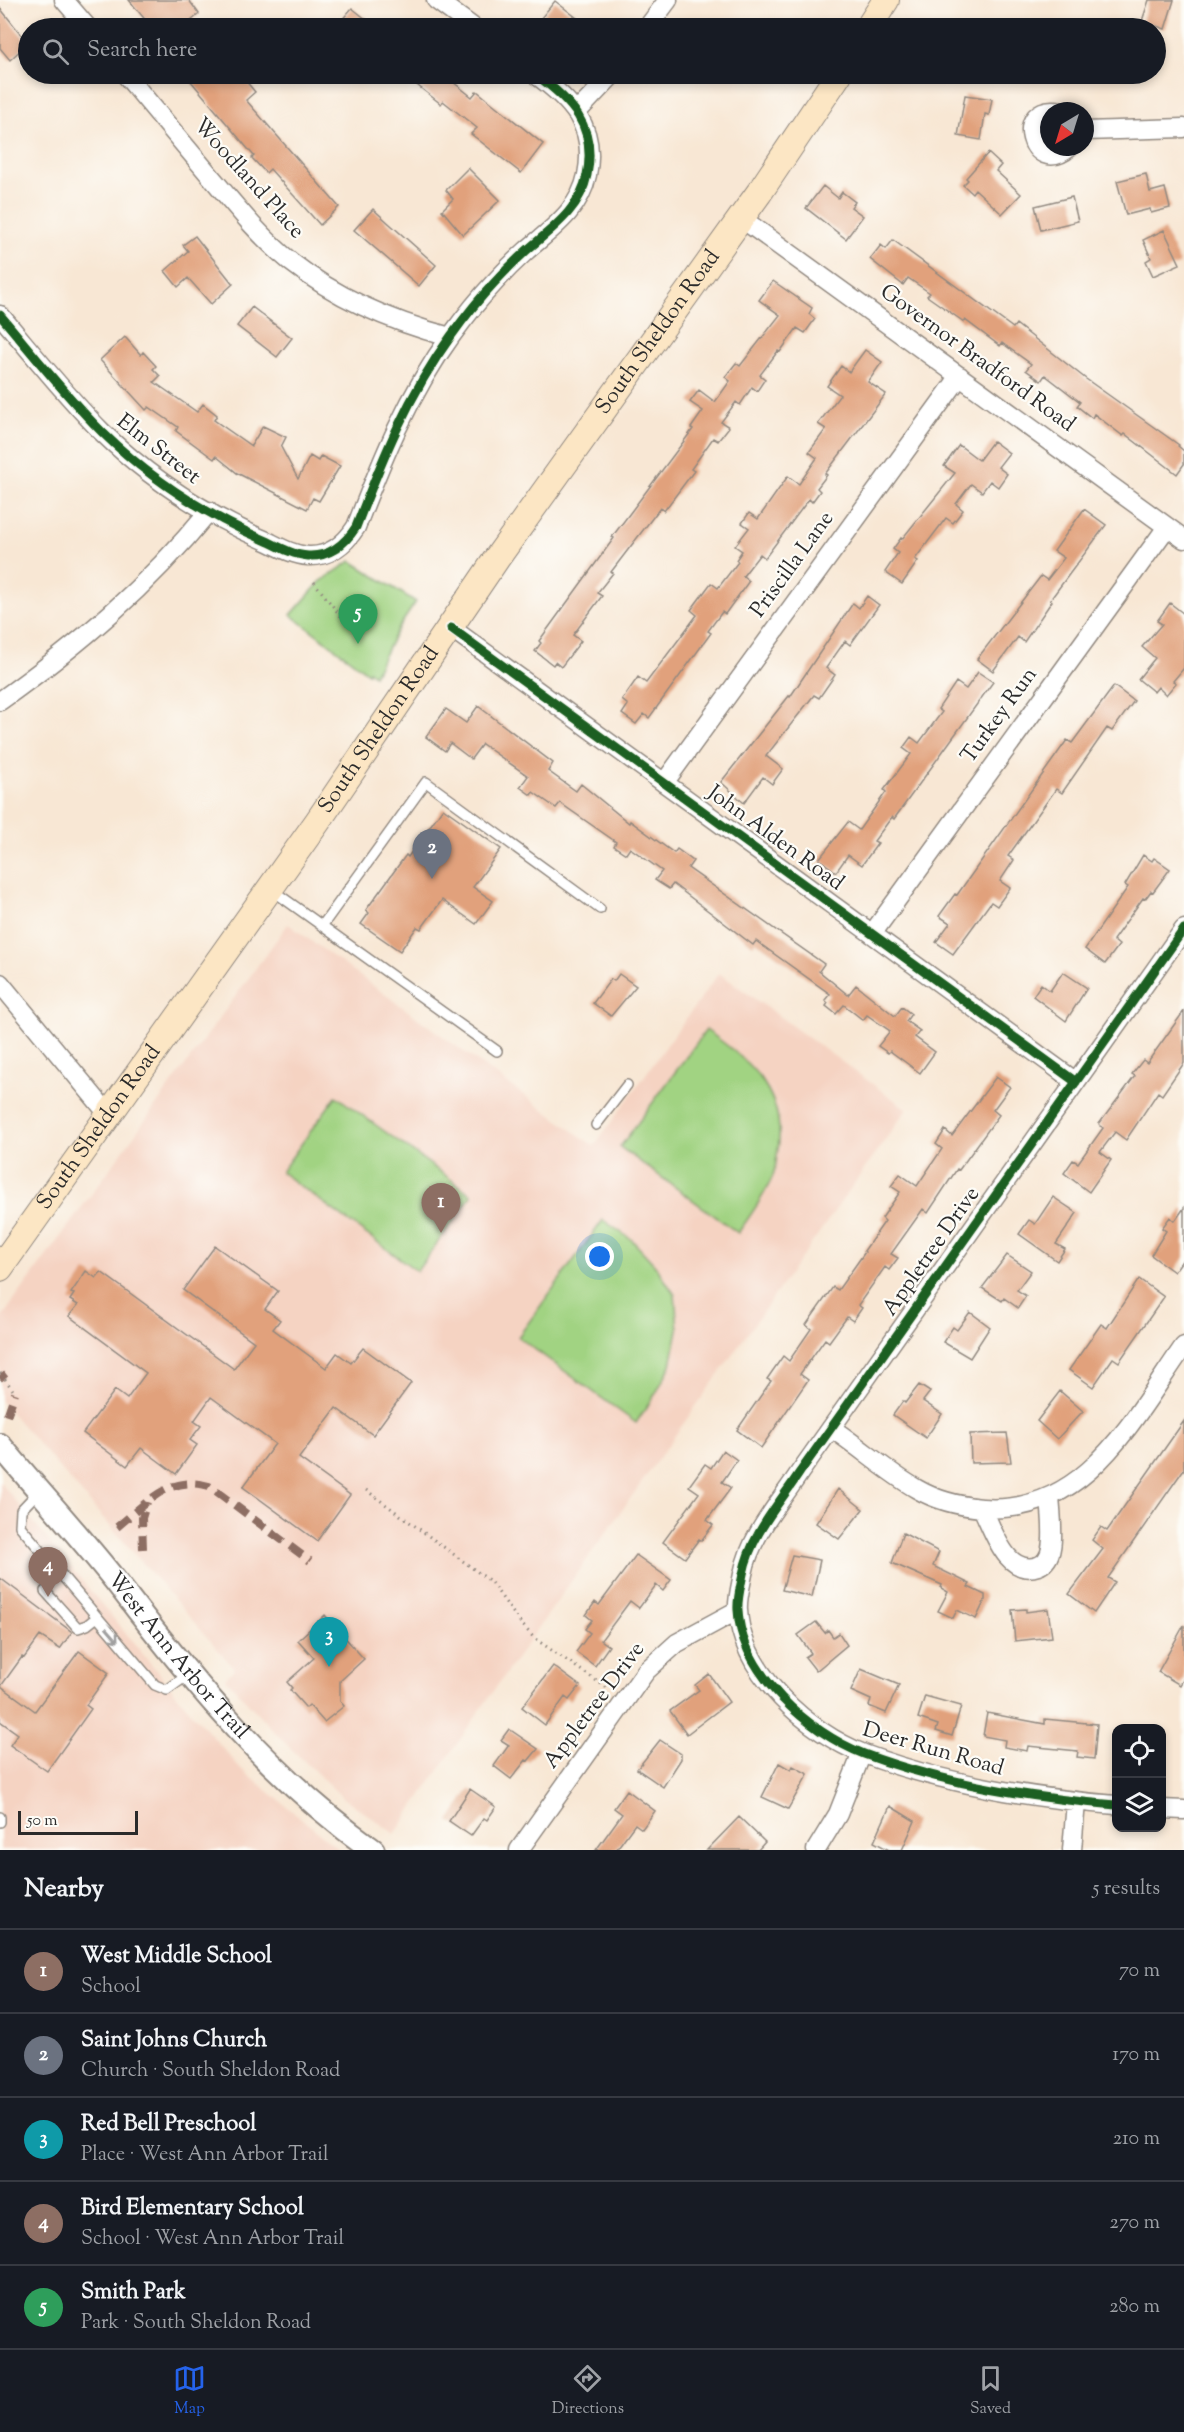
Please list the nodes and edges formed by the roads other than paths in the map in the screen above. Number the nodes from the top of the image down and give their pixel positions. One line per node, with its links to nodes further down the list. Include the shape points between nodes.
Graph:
1 (64, 0): 5 (street)
2 (436, 0): 6 (street)
3 (668, 0): 7 (street)
4 (886, 0): 8 (main road)
5 (79, 18)
6 (460, 18)
7 (654, 18)
8 (874, 18)
9 (133, 84): 20 (street, Woodland Place, via 234,206 289,260 327,287 373,311)
10 (549, 84): 13 (street)
11 (604, 84): 13 (street)
12 (832, 84): 18 (main road, South Sheldon Road)
13 (577, 112): 20 (street, via 586,133 589,157 587,177 577,201 567,216 493,285)
14 (1040, 114): 17 (street, via 1030,132)
15 (1184, 128): 16 (street)
16 (1094, 131)
17 (1040, 149)
18 (741, 218): 21 (street, Governor Bradford Road); 25 (main road, South Sheldon Road)
19 (0, 315): 22 (street, Elm Street, via 104,433 145,469)
20 (450, 337): 22 (street, Elm Street, via 402,418 356,527 332,551 320,555 295,554)
21 (960, 376): 23 (street, Governor Bradford Road); 27 (street, Priscilla Lane)
22 (209, 511): 26 (street, via 160,568 105,621)
23 (1167, 527): 24 (street, Governor Bradford Road); 32 (street, Turkey Run)
24 (1184, 539)
25 (451, 628): 27 (street, John Alden Road); 28 (main road, South Sheldon Road)
26 (0, 701)
27 (664, 783): 32 (street, John Alden Road)
28 (270, 889): 30 (lane); 37 (main road, South Sheldon Road)
29 (600, 909): 30 (lane, via 426,782)
30 (322, 926): 34 (lane)
31 (1184, 929): 35 (street, Appletree Drive)
32 (872, 934): 35 (street, John Alden Road)
33 (0, 983): 37 (street)
34 (497, 1051)
35 (1076, 1082): 41 (street, Appletree Drive)
36 (627, 1085): 38 (lane)
37 (110, 1115): 39 (main road, South Sheldon Road)
38 (596, 1125)
39 (0, 1268)
40 (1184, 1346): 44 (street, via 1111,1449 1077,1482)
41 (831, 1428): 45 (street, via 917,1489 943,1500); 47 (street, Appletree Drive, via 754,1540 743,1573)
42 (0, 1445): 43 (street, West Ann Arbor Trail)
43 (39, 1491): 48 (lane, via 21,1510 20,1526); 49 (street, West Ann Arbor Trail)
44 (1050, 1497): 45 (street, via 1010,1508); 45 (street, via 1052,1548 1041,1566 1014,1564)
45 (982, 1508)
46 (45, 1592): 48 (lane, via 78,1628)
47 (738, 1610): 50 (street, Deer Run Road, via 750,1652 773,1688 805,1719); 58 (street, Appletree Drive, via 677,1643 646,1671)
48 (97, 1617): 49 (lane, one-way to 49, via 156,1685 167,1690)
49 (189, 1674): 57 (street, West Ann Arbor Trail, via 257,1749)
50 (862, 1753): 51 (street, Deer Run Road, via 965,1783); 59 (street, via 838,1814)
51 (1076, 1802): 52 (street, Deer Run Road); 60 (street)
52 (1112, 1805)
53 (1166, 1809): 54 (street)
54 (1184, 1810)
55 (0, 1817): 56 (lane)
56 (0, 1822)
57 (373, 1850)
58 (519, 1850)
59 (816, 1850)
60 (1072, 1850)

